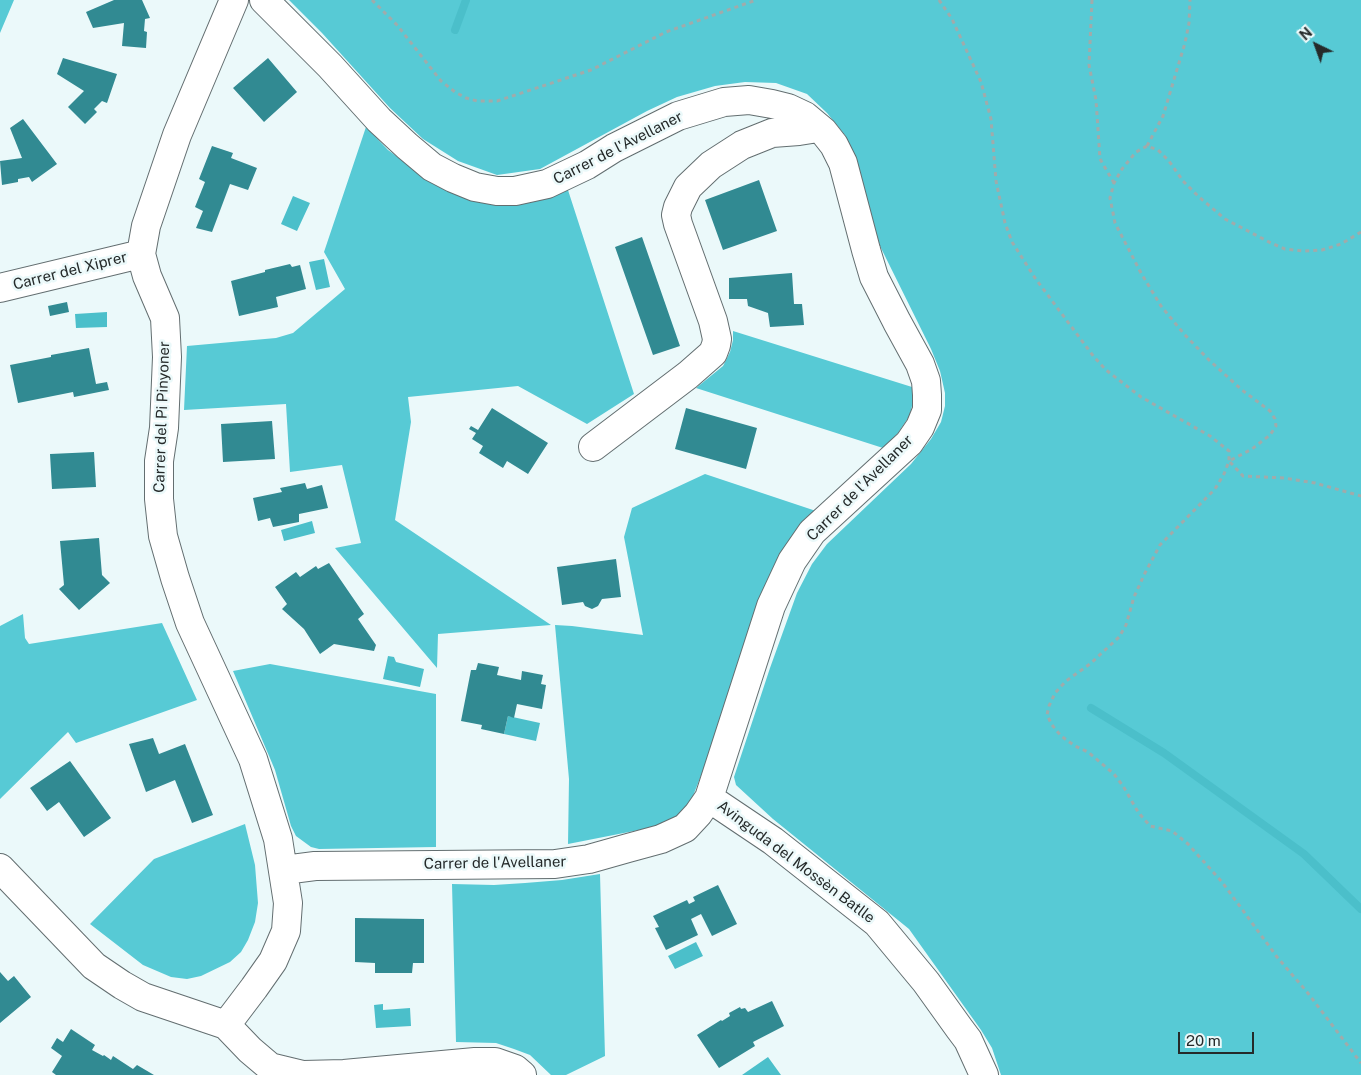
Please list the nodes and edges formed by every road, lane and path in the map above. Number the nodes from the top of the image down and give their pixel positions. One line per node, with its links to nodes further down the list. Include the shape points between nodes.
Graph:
1 (234, 0): 12 (street, Carrer del Pi Pinyoner, via 177,135 146,226)
2 (264, 0): 8 (street, Carrer de l'Avellaner, via 407,146 432,167 475,187 516,191 547,184 678,116 724,102 748,100 788,108 805,116)
3 (372, 0): 4 (path, via 397,25 441,81 466,98 478,101 497,100 591,70 666,32)
4 (756, 0)
5 (939, 0): 15 (path, via 952,19 981,82 991,119 996,181 1005,223 1019,252 1055,306 1106,370 1141,397 1220,443 1229,452)
6 (1092, 0): 10 (path, via 1089,65 1096,100 1100,159)
7 (1190, 0): 9 (path, via 1185,43 1163,116)
8 (818, 128): 14 (street, via 772,133 742,145 711,165 688,187 676,215 716,332 716,345 688,376); 17 (street, Carrer de l'Avellaner, via 834,145 843,163 874,277 926,381 927,410 909,443 812,532 792,561 771,606)
9 (1146, 146): 10 (path, via 1136,152); 11 (path, via 1158,150 1183,181 1226,219 1271,244 1303,251 1322,250)
10 (1114, 183): 15 (path, via 1110,198 1115,223 1161,306 1209,360 1270,411 1275,419 1276,426 1270,436)
11 (1361, 232)
12 (141, 254): 13 (street, Carrer del Xiprer); 19 (street, Carrer del Pi Pinyoner, via 165,318 167,357 159,461 163,536 190,623 253,759 278,839)
13 (0, 288)
14 (593, 447)
15 (1229, 461): 16 (path, via 1243,476 1292,479); 21 (path, via 1215,490 1160,545 1134,597 1119,637 1055,693 1047,716 1061,736 1088,752 1114,774 1150,826 1172,831 1188,844 1222,882)
16 (1361, 496)
17 (709, 798): 19 (street, Carrer de l'Avellaner, via 685,828 661,839 572,862 503,866 315,866); 23 (street, Avinguda del Mossèn Batlle, via 773,841 877,923 968,1040)
18 (0, 868): 20 (street, via 94,966 143,997)
19 (284, 870): 20 (street, Carrer del Pi Pinyoner, via 288,902 286,931 273,962)
20 (226, 1025): 22 (street, via 270,1067 303,1075 495,1062)
21 (1361, 1063)
22 (522, 1075)
23 (984, 1075)

